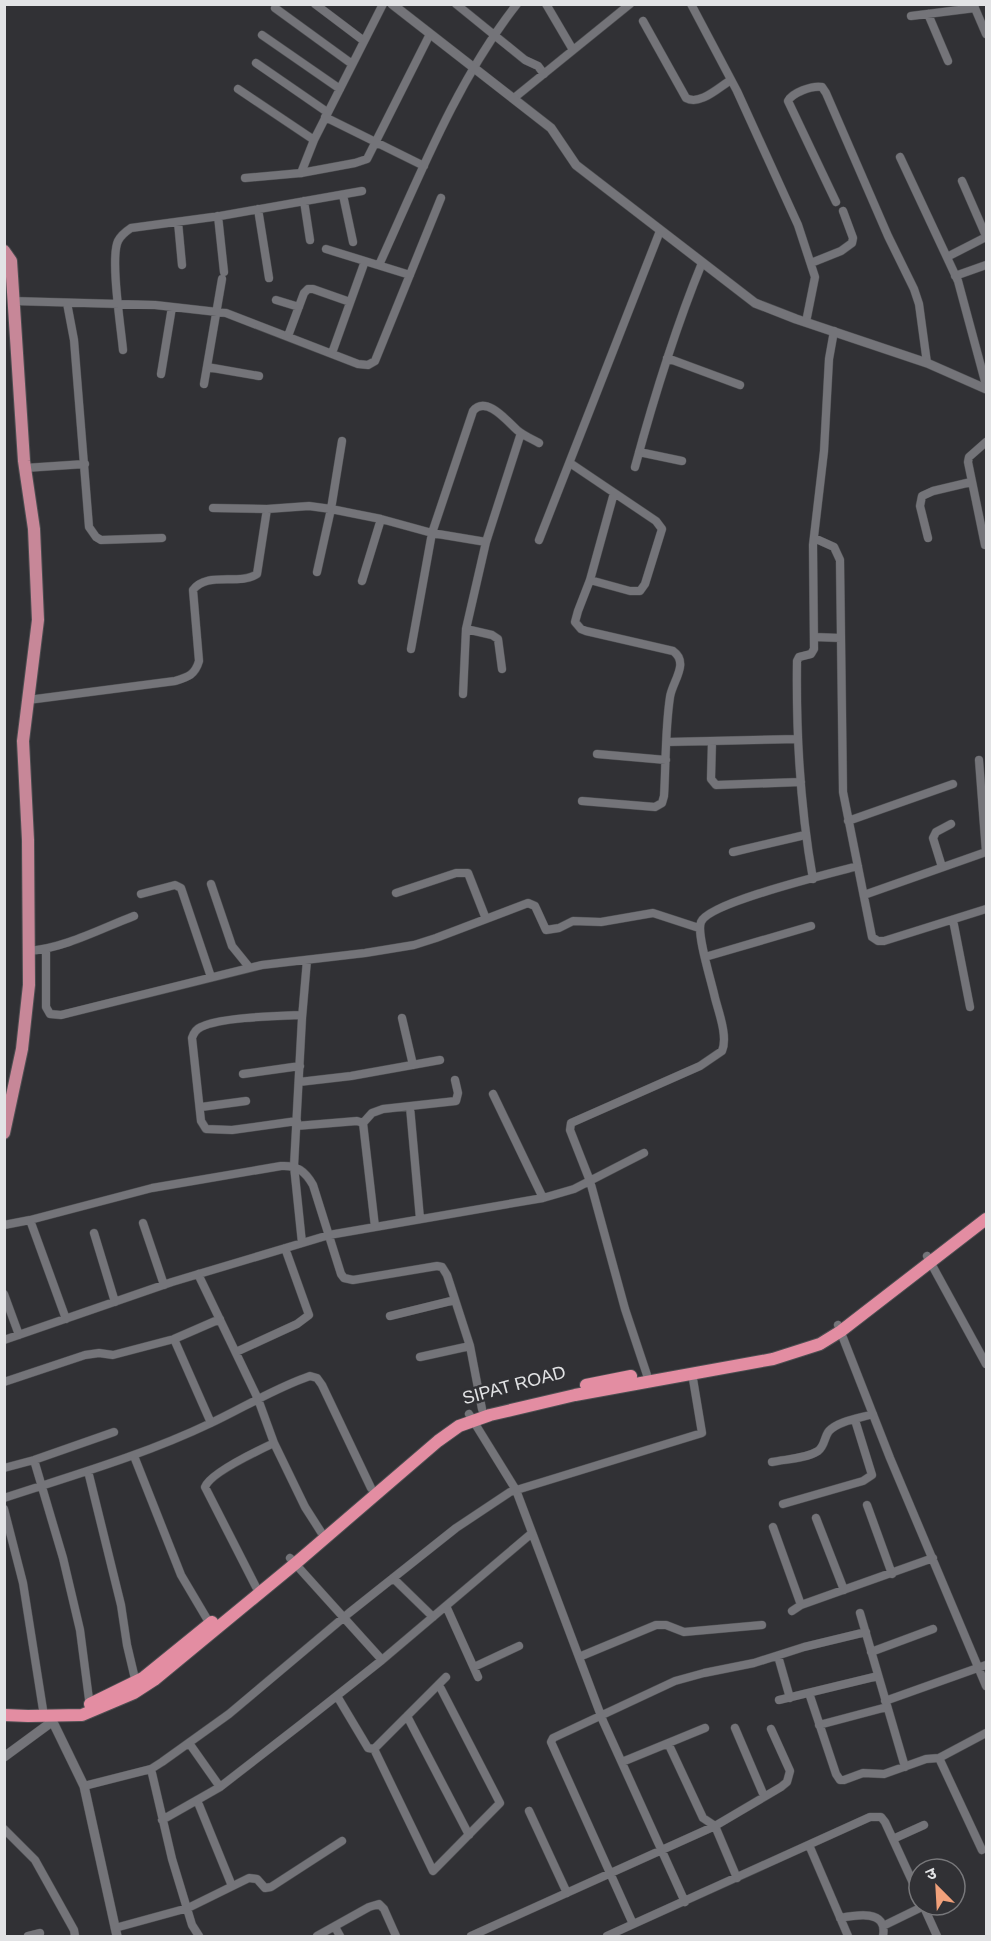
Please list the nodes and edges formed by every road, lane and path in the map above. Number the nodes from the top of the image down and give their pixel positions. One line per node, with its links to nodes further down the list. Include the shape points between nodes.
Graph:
1 (315, 4): 18 (street)
2 (383, 4): 18 (street)
3 (392, 4): 14 (street)
4 (456, 4): 15 (street)
5 (517, 4): 15 (street)
6 (546, 4): 19 (street)
7 (630, 4): 19 (street)
8 (691, 4): 25 (street)
9 (974, 6): 11 (street); 16 (street)
10 (275, 8): 22 (street)
11 (928, 14): 12 (street); 20 (street)
12 (911, 16)
13 (643, 21): 25 (street, via 686,98 700,99)
14 (430, 34): 23 (street); 31 (street)
15 (494, 34): 23 (street); 24 (street)
16 (987, 34)
17 (262, 35): 27 (street)
18 (364, 41): 22 (street)
19 (573, 50): 24 (street)
20 (948, 61)
21 (256, 63): 29 (street)
22 (352, 64): 27 (street)
23 (474, 67): 28 (street); 33 (street)
24 (544, 74): 28 (street)
25 (731, 80): 55 (street, via 798,225)
26 (238, 89): 30 (street)
27 (340, 89): 29 (street)
28 (514, 98): 46 (street, via 550,128 576,165)
29 (326, 114): 30 (street); 31 (street)
30 (314, 140): 34 (street)
31 (376, 142): 33 (street); 34 (street, via 371,154 362,161)
32 (900, 157): 52 (street)
33 (424, 166): 57 (street)
34 (301, 173): 35 (street)
35 (245, 178)
36 (962, 182): 47 (street)
37 (362, 191): 38 (street)
38 (343, 195): 40 (street); 49 (street)
39 (441, 198): 59 (street)
40 (304, 201): 42 (street); 48 (street)
41 (836, 202): 76 (street, via 788,101 815,86 826,93 914,289)
42 (258, 209): 44 (street); 61 (street)
43 (843, 211): 55 (street, via 852,243)
44 (218, 216): 45 (street); 69 (street, via 223,276)
45 (178, 222): 56 (street); 66 (street, via 131,228 118,240 115,258)
46 (660, 231): 54 (street); 89 (street)
47 (987, 236): 52 (street)
48 (310, 240)
49 (353, 242)
50 (327, 249): 53 (street)
51 (4, 251): 63 (main road, via 11,261)
52 (947, 257): 60 (street)
53 (365, 261): 57 (street); 64 (street)
54 (702, 263): 70 (street, via 755,303); 75 (street)
55 (811, 263): 70 (street, via 815,285)
56 (182, 265)
57 (379, 265): 59 (street)
58 (987, 265): 60 (street)
59 (410, 275): 74 (street, via 372,364 364,365)
60 (955, 276): 82 (street)
61 (269, 278)
62 (276, 300): 68 (street)
63 (13, 302): 65 (street); 92 (main road)
64 (350, 302): 68 (street, via 308,289); 74 (street)
65 (67, 303): 66 (street); 90 (street)
66 (119, 305): 67 (street); 73 (street)
67 (172, 307): 69 (street); 78 (street)
68 (299, 307): 72 (street)
69 (218, 312): 72 (street); 77 (street)
70 (806, 322): 71 (street)
71 (834, 331): 76 (street); 101 (street)
72 (288, 336): 74 (street)
73 (123, 350)
74 (332, 353)
75 (667, 358): 81 (street); 87 (street)
76 (927, 363): 82 (street)
77 (207, 367): 79 (street); 80 (street)
78 (162, 374)
79 (259, 376)
80 (204, 384)
81 (740, 385)
82 (987, 387)
83 (521, 434): 86 (street); 99 (street, via 499,412 482,406 475,408); 104 (street)
84 (342, 441): 97 (street)
85 (987, 442): 93 (street, via 969,457)
86 (539, 443)
87 (639, 452): 88 (street); 91 (street)
88 (682, 461)
89 (570, 463): 94 (street); 103 (street)
90 (85, 464): 92 (street); 100 (street, via 89,527 96,537)
91 (635, 467)
92 (25, 468): 115 (main road, via 34,529 38,620)
93 (971, 482): 102 (street, via 922,496 920,506); 105 (street)
94 (614, 493): 107 (street); 107 (street, via 656,521 662,529 661,536 640,591)
95 (213, 508): 96 (street)
96 (267, 509): 97 (street); 115 (street, via 257,574 204,582 193,590 199,661 192,675 175,681)
97 (331, 509): 98 (street); 106 (street)
98 (381, 519): 99 (street); 108 (street)
99 (432, 533): 104 (street); 112 (street)
100 (162, 538)
101 (814, 538): 110 (street); 111 (street, via 834,547 840,560)
102 (928, 538)
103 (539, 540)
104 (486, 542): 109 (street)
105 (985, 545)
106 (317, 572)
107 (590, 580): 118 (street, via 575,617 581,628 678,655 681,668 670,696)
108 (362, 581)
109 (466, 629): 113 (street, via 498,639); 114 (street)
110 (814, 638): 111 (street); 116 (street, via 813,651 797,661)
111 (841, 638): 125 (street, via 843,792)
112 (411, 649)
113 (502, 669)
114 (462, 694)
115 (28, 700): 144 (main road, via 23,741)
116 (798, 739): 117 (street); 122 (street)
117 (712, 741): 118 (street); 122 (street, via 711,779 716,785)
118 (667, 742): 120 (street)
119 (597, 754): 120 (street)
120 (666, 760): 124 (street, via 664,796 659,806)
121 (979, 760): 129 (street)
122 (801, 782): 127 (street)
123 (953, 784): 125 (street)
124 (582, 801)
125 (848, 821): 130 (street)
126 (951, 824): 131 (street, via 933,838)
127 (805, 835): 128 (street); 132 (street)
128 (733, 852)
129 (986, 852): 131 (street)
130 (858, 866): 132 (street); 136 (street)
131 (942, 867): 136 (street)
132 (813, 879): 142 (street, via 711,912)
133 (211, 884): 147 (street, via 232,945)
134 (396, 893): 139 (street, via 456,873 468,873)
135 (141, 894): 148 (street, via 175,885 181,888)
136 (864, 895): 140 (street, via 872,937 878,941)
137 (987, 909): 140 (street)
138 (134, 916): 143 (street)
139 (486, 919): 142 (street, via 528,903 535,906 546,930 573,921 601,922 653,913); 146 (street, via 414,945)
140 (953, 920): 149 (street)
141 (811, 926): 145 (street)
142 (699, 928): 145 (street)
143 (46, 950): 144 (street); 148 (street, via 46,1007 54,1015)
144 (29, 951): 164 (main road, via 22,1049)
145 (705, 957): 167 (street, via 724,1041 722,1052 700,1066 570,1123)
146 (307, 960): 147 (street); 150 (street)
147 (249, 968): 148 (street)
148 (211, 976)
149 (970, 1007)
150 (302, 1015): 154 (street); 160 (street, via 238,1019 195,1031 192,1038)
151 (402, 1018): 153 (street)
152 (440, 1060): 153 (street)
153 (413, 1065): 157 (street)
154 (300, 1066): 155 (street); 157 (street)
155 (243, 1074)
156 (455, 1080): 161 (street, via 456,1101)
157 (299, 1082): 162 (street)
158 (493, 1094): 168 (street)
159 (246, 1101): 160 (street)
160 (201, 1107): 162 (street, via 202,1124 211,1130)
161 (411, 1107): 163 (street, via 376,1111); 170 (street)
162 (296, 1123): 163 (street); 166 (street)
163 (363, 1123): 175 (street)
164 (4, 1133)
165 (644, 1153): 167 (street)
166 (294, 1166): 172 (street, via 152,1188); 177 (street, via 313,1185); 178 (street)
167 (590, 1181): 168 (street); 198 (street)
168 (543, 1198): 170 (street)
169 (987, 1210): 180 (highway, SIPAT ROAD)
170 (420, 1219): 175 (street)
171 (987, 1219): 180 (highway, SIPAT ROAD)
172 (30, 1220): 174 (street); 187 (street)
173 (143, 1223): 182 (street)
174 (4, 1225)
175 (375, 1227): 177 (street)
176 (94, 1233): 185 (street)
177 (329, 1235): 178 (street); 184 (street, via 344,1278 353,1280 440,1266)
178 (302, 1243): 179 (street)
179 (285, 1248): 181 (street); 194 (street, via 309,1315)
180 (929, 1259): 189 (highway, SIPAT ROAD); 196 (street)
181 (198, 1274): 182 (street); 188 (street)
182 (164, 1285): 185 (street)
183 (4, 1294): 190 (street)
184 (454, 1300): 186 (street); 193 (street)
185 (115, 1302): 187 (street)
186 (390, 1316)
187 (66, 1319): 190 (street)
188 (220, 1319): 192 (street); 194 (street)
189 (840, 1328): 197 (highway, SIPAT ROAD, via 820,1344 773,1359); 198 (highway, SIPAT ROAD, via 785,1349); 202 (street)
190 (19, 1335): 191 (street)
191 (4, 1340)
192 (174, 1340): 199 (street, via 113,1355 85,1355); 205 (street)
193 (470, 1346): 195 (street); 201 (street)
194 (236, 1352): 200 (street)
195 (420, 1357)
196 (985, 1359)
197 (692, 1373): 198 (highway, SIPAT ROAD); 215 (street, via 702,1433)
198 (648, 1377): 201 (highway, SIPAT ROAD, via 608,1380); 203 (highway, SIPAT ROAD)
199 (4, 1382)
200 (258, 1399): 205 (street); 207 (street); 214 (street, via 306,1377 317,1378)
201 (482, 1409): 203 (highway, SIPAT ROAD)
202 (873, 1414): 204 (street); 224 (street)
203 (470, 1417): 214 (highway, SIPAT ROAD, via 454,1421 437,1433); 215 (street); 225 (highway, SIPAT ROAD)
204 (855, 1420): 210 (street, via 830,1431 818,1451); 217 (street, via 872,1475)
205 (211, 1423): 208 (street)
206 (114, 1432): 209 (street)
207 (274, 1443): 222 (street); 228 (street, via 210,1479 205,1487)
208 (134, 1456): 212 (street); 236 (street, via 181,1575)
209 (34, 1460): 211 (street); 213 (street)
210 (771, 1462)
211 (4, 1468)
212 (88, 1471): 213 (street); 252 (street)
213 (42, 1487): 216 (street); 258 (street, via 80,1630)
214 (371, 1488): 222 (highway, SIPAT ROAD)
215 (516, 1490): 223 (street); 227 (street, via 456,1528)
216 (4, 1498)
217 (783, 1504)
218 (867, 1505): 226 (street)
219 (4, 1509): 262 (street)
220 (816, 1518): 229 (street)
221 (773, 1527): 230 (street)
222 (321, 1532): 225 (highway, SIPAT ROAD)
223 (532, 1533): 231 (street); 243 (street)
224 (933, 1558): 226 (street); 245 (street)
225 (293, 1561): 228 (highway, SIPAT ROAD); 235 (street); 252 (highway, SIPAT ROAD, via 154,1680)
226 (892, 1574): 229 (street)
227 (393, 1578): 234 (street); 235 (street)
228 (256, 1587): 236 (highway, SIPAT ROAD)
229 (844, 1590): 230 (street)
230 (801, 1605): 232 (street)
231 (446, 1606): 234 (street); 246 (street)
232 (792, 1611)
233 (860, 1613): 239 (street)
234 (433, 1617): 244 (street)
235 (344, 1618): 244 (street); 268 (street)
236 (210, 1624): 252 (highway, SIPAT ROAD)
237 (762, 1625): 243 (street, via 684,1632 656,1624)
238 (933, 1629): 241 (street)
239 (866, 1632): 241 (street); 242 (street)
240 (519, 1646): 246 (street)
241 (871, 1652): 247 (street)
242 (778, 1656): 255 (street); 261 (street, via 675,1681)
243 (579, 1657): 261 (street)
244 (382, 1660): 254 (street)
245 (983, 1666): 251 (street); 257 (street)
246 (474, 1667): 249 (street)
247 (878, 1676): 253 (street); 257 (street)
248 (446, 1677): 250 (street)
249 (478, 1677)
250 (439, 1685): 260 (street); 285 (street, via 500,1803)
251 (987, 1686)
252 (137, 1687): 258 (highway, SIPAT ROAD)
253 (809, 1693): 255 (street); 263 (street)
254 (337, 1696): 270 (street, via 368,1748); 277 (street)
255 (790, 1698): 256 (street)
256 (779, 1700)
257 (886, 1704): 263 (street); 274 (street)
258 (90, 1708): 262 (highway, SIPAT ROAD)
259 (4, 1715): 262 (highway, SIPAT ROAD)
260 (407, 1716): 270 (street); 285 (street)
261 (601, 1717): 273 (street); 292 (street, via 550,1742)
262 (49, 1718): 271 (street); 276 (street)
263 (819, 1725): 274 (street, via 840,1780)
264 (705, 1728): 269 (street)
265 (735, 1728): 278 (street)
266 (771, 1729): 278 (street, via 790,1778)
267 (987, 1733): 272 (street)
268 (189, 1743): 275 (street); 277 (street)
269 (668, 1743): 273 (street); 283 (street, via 703,1818)
270 (374, 1749): 285 (street, via 433,1871)
271 (4, 1757)
272 (939, 1758): 274 (street); 290 (street)
273 (622, 1762): 289 (street)
274 (905, 1767)
275 (151, 1769): 276 (street); 281 (street)
276 (84, 1786): 304 (street)
277 (220, 1787): 279 (street)
278 (764, 1796): 283 (street)
279 (197, 1800): 281 (street); 294 (street)
280 (529, 1811): 295 (street)
281 (162, 1820): 297 (street)
282 (924, 1825): 286 (street)
283 (715, 1826): 289 (street); 293 (street)
284 (4, 1829): 307 (street, via 35,1860)
285 (469, 1835)
286 (893, 1839): 288 (street, via 881,1817 876,1816); 291 (street)
287 (342, 1842): 294 (street, via 271,1887 265,1888 253,1877)
288 (809, 1845): 293 (street); 300 (street)
289 (663, 1850): 292 (street); 296 (street)
290 (982, 1851)
291 (907, 1870)
292 (610, 1874): 295 (street); 301 (street)
293 (737, 1878): 296 (street)
294 (232, 1886): 297 (street)
295 (567, 1893): 312 (street)
296 (685, 1902): 301 (street)
297 (188, 1908): 304 (street); 308 (street)
298 (907, 1914): 302 (street)
299 (928, 1917): 316 (street)
300 (840, 1918): 302 (street, via 872,1916); 314 (street)
301 (633, 1924): 313 (street)
302 (883, 1926): 315 (street)
303 (335, 1927): 309 (street); 310 (street); 311 (street, via 379,1904)
304 (116, 1932)
305 (40, 1933): 306 (street)
306 (28, 1936)
307 (75, 1936)
308 (199, 1936)
309 (317, 1936)
310 (340, 1936)
311 (396, 1936)
312 (471, 1936)
313 (607, 1936)
314 (848, 1936)
315 (883, 1936)
316 (937, 1936)

